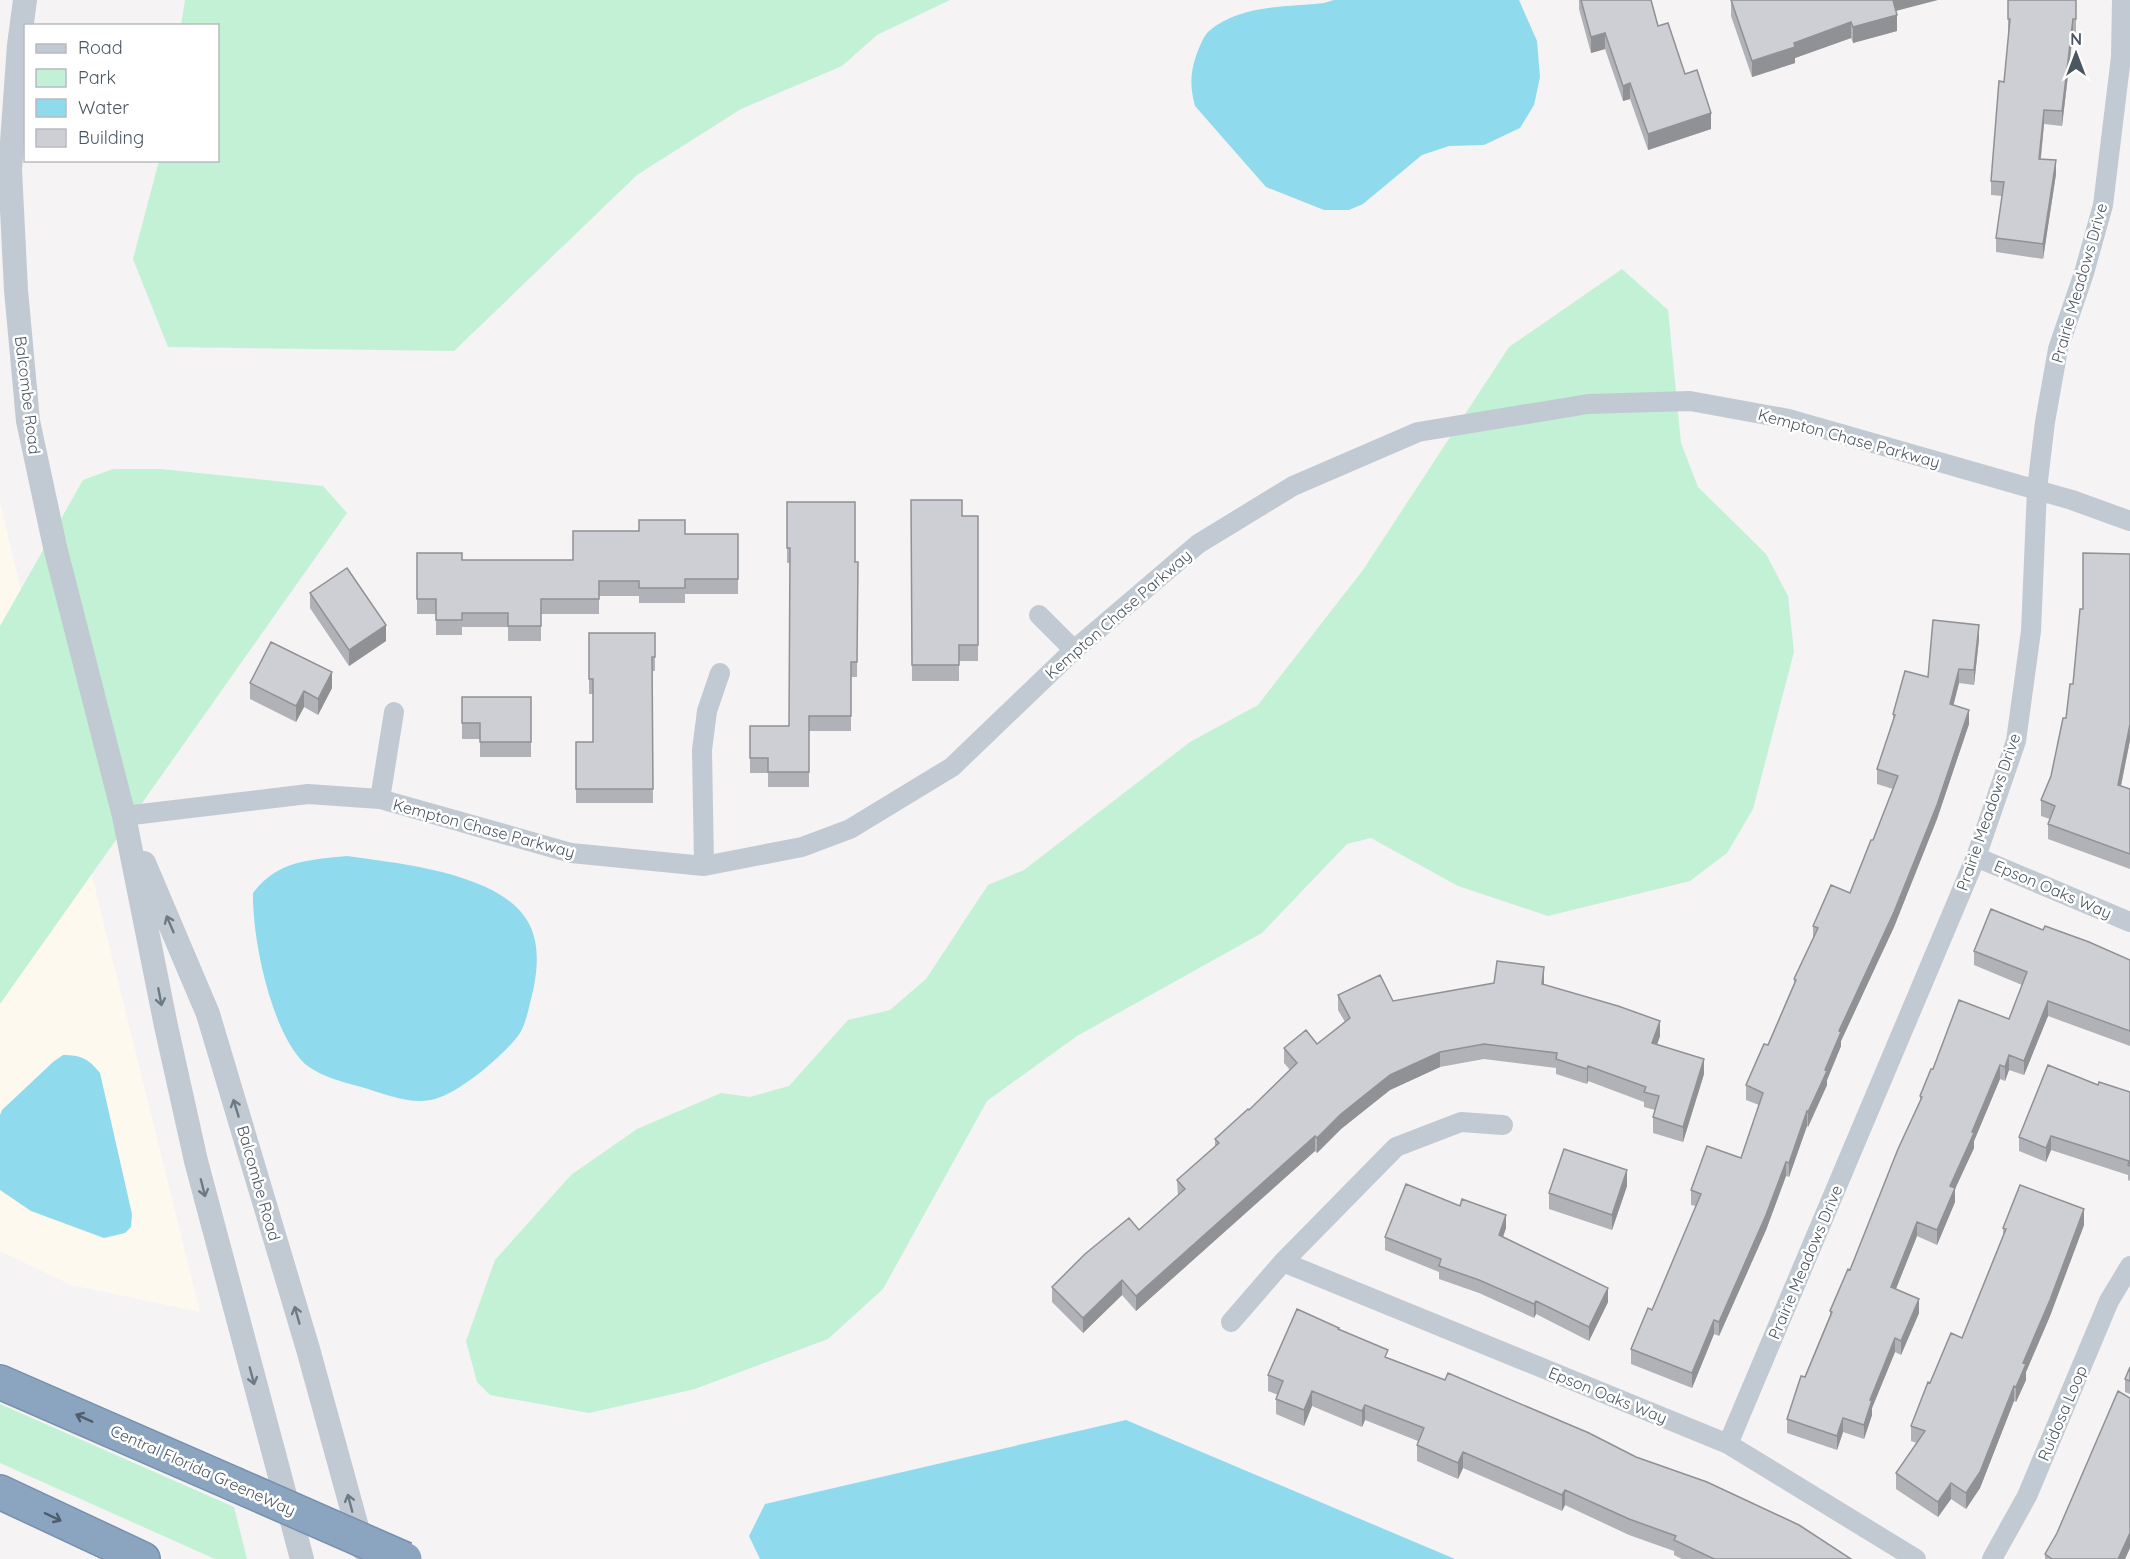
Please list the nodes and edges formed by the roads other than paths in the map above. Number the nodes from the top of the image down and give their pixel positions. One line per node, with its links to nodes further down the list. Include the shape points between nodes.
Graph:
1 (25, 0): 10 (street, Balcombe Road, via 10,170 28,422 55,547)
2 (2122, 0): 3 (street, Prairie Meadows Drive, via 2121,57 2103,205 2058,349)
3 (2037, 489): 4 (street, Kempton Chase Parkway); 6 (street, Kempton Chase Parkway, via 1790,419 1690,401 1588,404 1418,432 1293,486 1198,544); 11 (street, Prairie Meadows Drive, via 2031,631 2016,741)
4 (2130, 521)
5 (1039, 615): 6 (street)
6 (1074, 650): 12 (street, Kempton Chase Parkway, via 952,766 850,829 802,847)
7 (720, 673): 12 (street, via 707,711 702,750)
8 (394, 712): 9 (street)
9 (380, 799): 10 (street, Kempton Chase Parkway, via 308,794); 12 (street, Kempton Chase Parkway, via 571,853)
10 (124, 816): 22 (street, Balcombe Road, one-way to 22, via 196,1161); 23 (street, Balcombe Road, one-way to 10, via 308,1349 208,1014)
11 (1976, 857): 13 (street, Epson Oaks Way); 19 (street, Prairie Meadows Drive)
12 (704, 866)
13 (2130, 922)
14 (1503, 1125): 15 (street, via 1461,1122 1396,1147)
15 (1283, 1262): 17 (street); 19 (street, Epson Oaks Way)
16 (2130, 1266): 26 (street, Ruidosa Loop, via 2109,1301 2027,1496)
17 (1230, 1322)
18 (0, 1382): 24 (highway, Central Florida GreeneWay, one-way to 18, bridge)
19 (1728, 1444): 25 (street, Epson Oaks Way)
20 (0, 1492): 21 (highway, one-way to 21)
21 (143, 1559)
22 (302, 1559)
23 (365, 1559)
24 (405, 1559)
25 (1916, 1559)
26 (1992, 1559)

